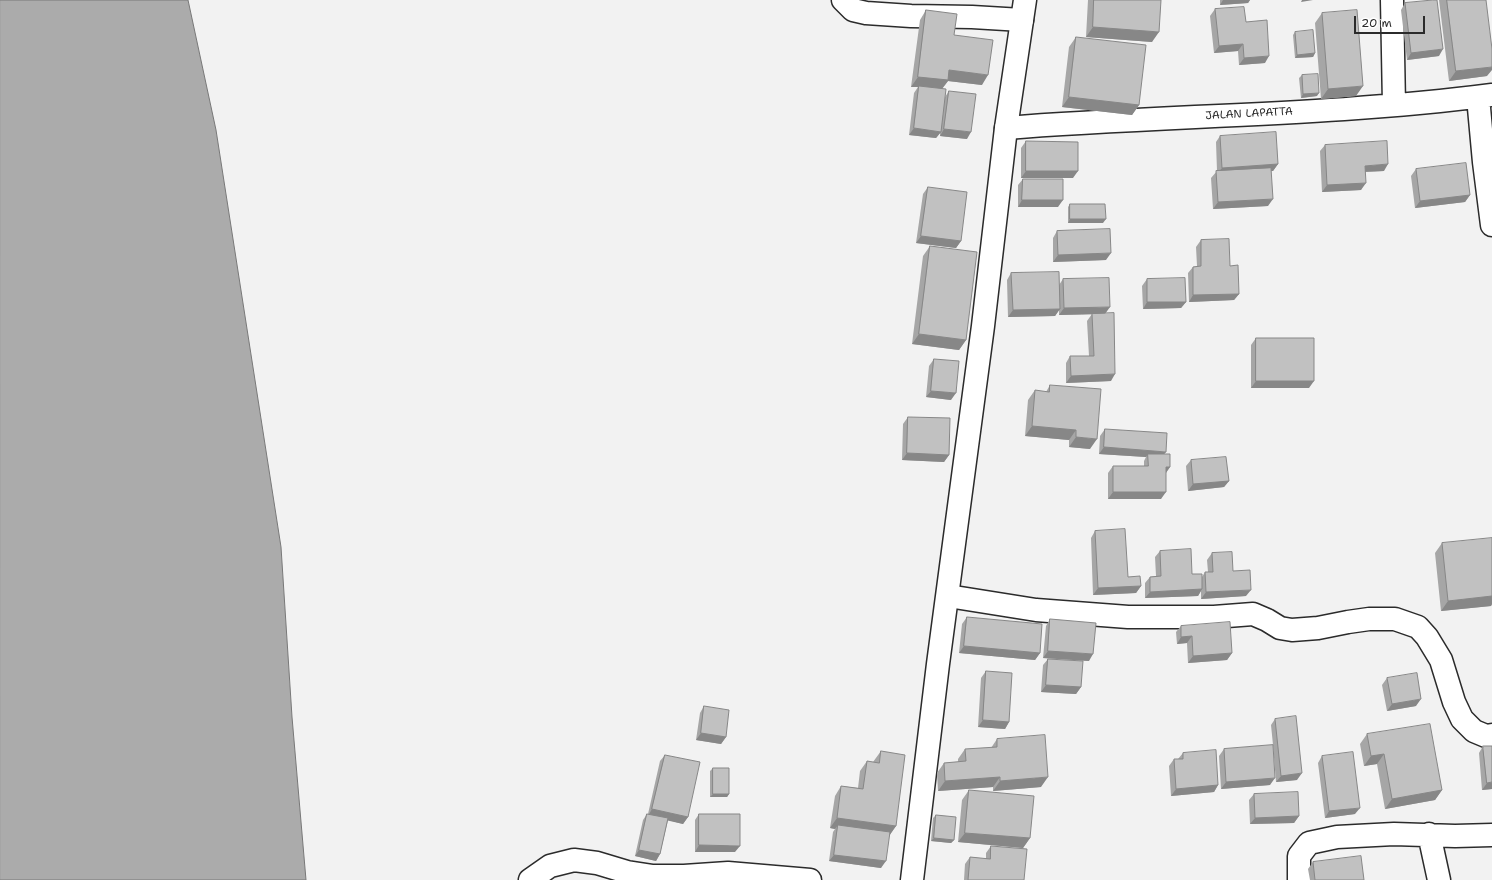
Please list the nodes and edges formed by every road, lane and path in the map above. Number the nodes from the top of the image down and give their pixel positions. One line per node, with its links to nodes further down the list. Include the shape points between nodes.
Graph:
1 (843, 0): 3 (street, via 853,10 911,16 972,17)
2 (1392, 0): 5 (street)
3 (1024, 10): 6 (street)
4 (1485, 96): 5 (street, JALAN LAPATTA); 7 (street, via 1484,162)
5 (1394, 105): 6 (street, JALAN LAPATTA)
6 (1006, 128): 8 (street)
7 (1492, 225)
8 (948, 596): 9 (street, via 1036,610 1128,617 1214,617 1253,614 1280,628 1292,630 1369,619 1395,619 1418,627 1427,637 1441,660 1462,719 1474,731 1486,736); 14 (street)
9 (1492, 735)
10 (1429, 834): 11 (street); 15 (street, via 1337,837 1309,843 1299,856); 16 (street)
11 (1492, 835)
12 (530, 880): 13 (street, via 550,866 574,860 653,876 728,873)
13 (810, 880)
14 (912, 880)
15 (1299, 880)
16 (1439, 880)

